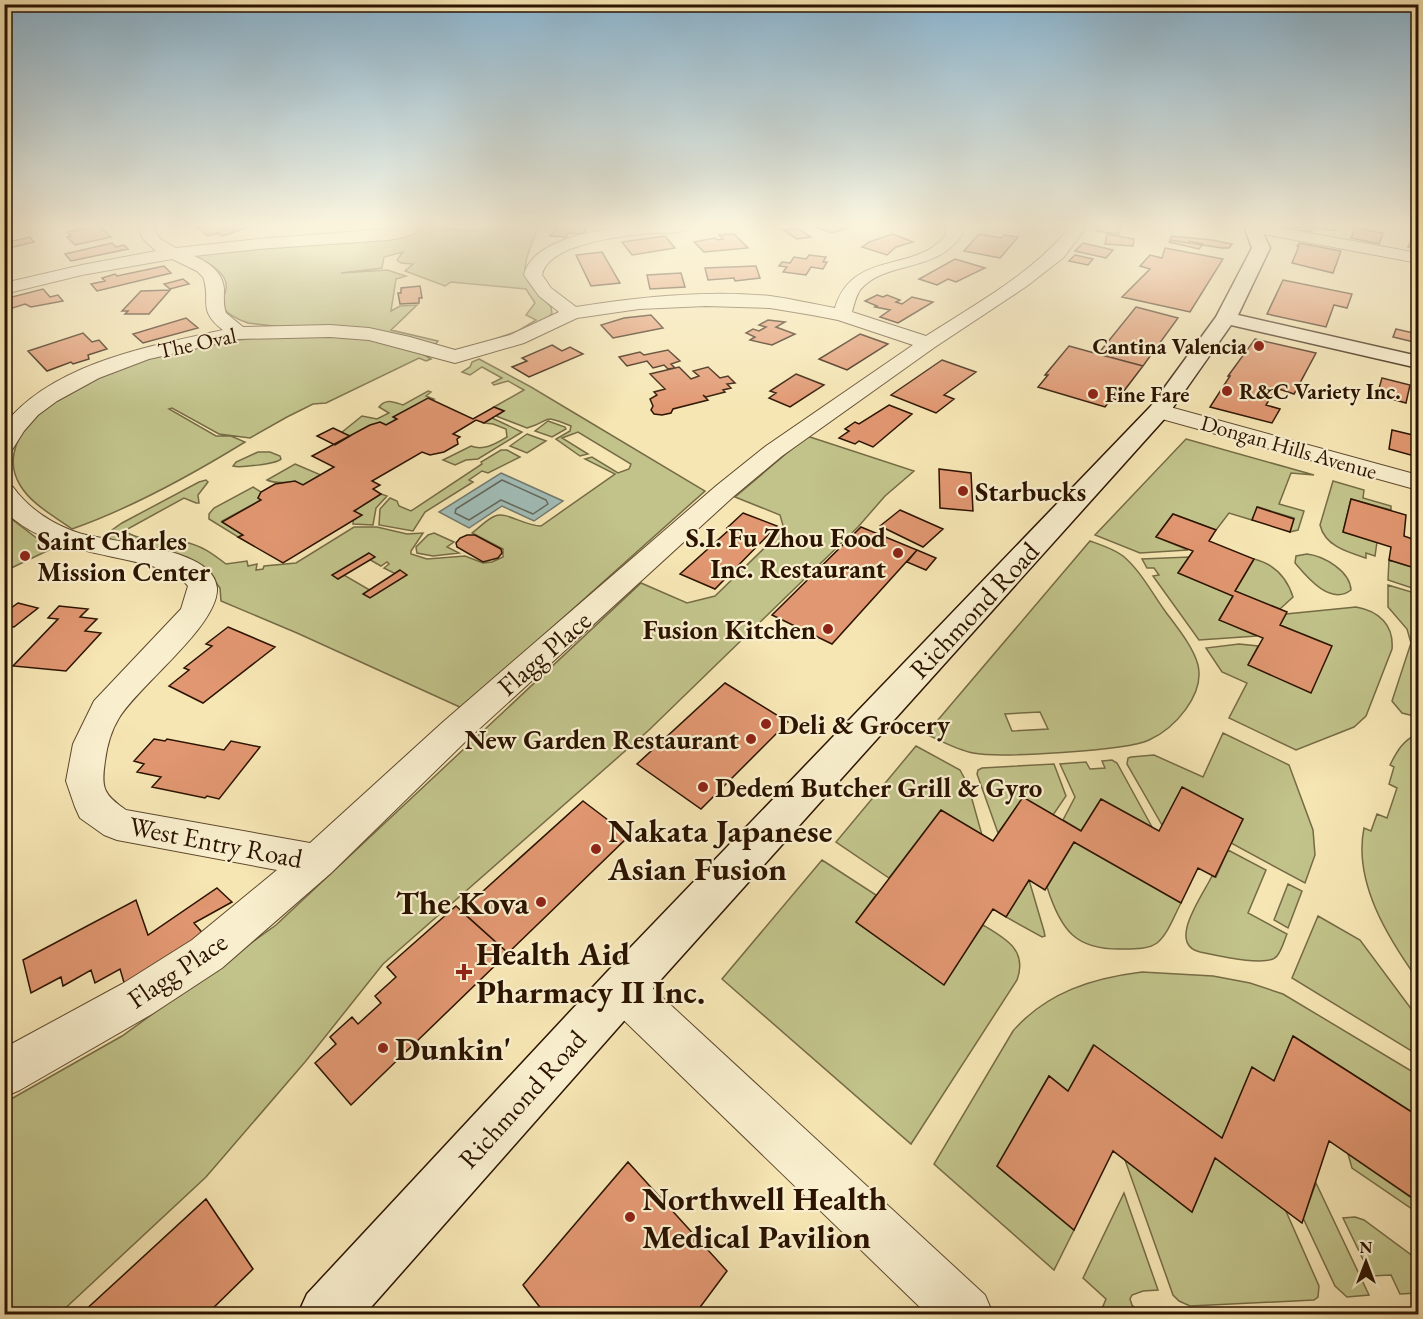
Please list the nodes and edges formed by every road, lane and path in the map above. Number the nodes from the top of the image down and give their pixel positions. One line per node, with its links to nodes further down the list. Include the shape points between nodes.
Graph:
1 (214, 288): 9 (street, via 218,317)
2 (541, 288): 6 (street)
3 (853, 288): 7 (street)
4 (1013, 288): 10 (street, Flagg Place)
5 (1241, 288): 8 (main road, Richmond Road)
6 (572, 312): 7 (street, via 705,300 770,302); 9 (street, The Oval, via 517,339 455,357 369,334)
7 (842, 315): 10 (street)
8 (1226, 318): 11 (main road); 12 (main road, Richmond Road)
9 (238, 333): 13 (street, The Oval, via 143,354 92,374 30,410)
10 (928, 343): 16 (street, Flagg Place, via 774,451 725,491 454,731)
11 (1419, 362)
12 (1159, 411): 14 (street, Dongan Hills Avenue); 17 (main road, Richmond Road)
13 (4, 445)
14 (1419, 483)
15 (4, 492): 16 (street, West Entry Road, via 10,504 72,540 180,565 201,582 200,603 192,615 106,710 90,744 84,781 93,807 117,824)
16 (317, 861): 18 (street, Flagg Place, via 207,954 137,999)
17 (622, 988): 19 (main road, Richmond Road); 20 (street)
18 (4, 1074)
19 (327, 1314)
20 (966, 1314)

